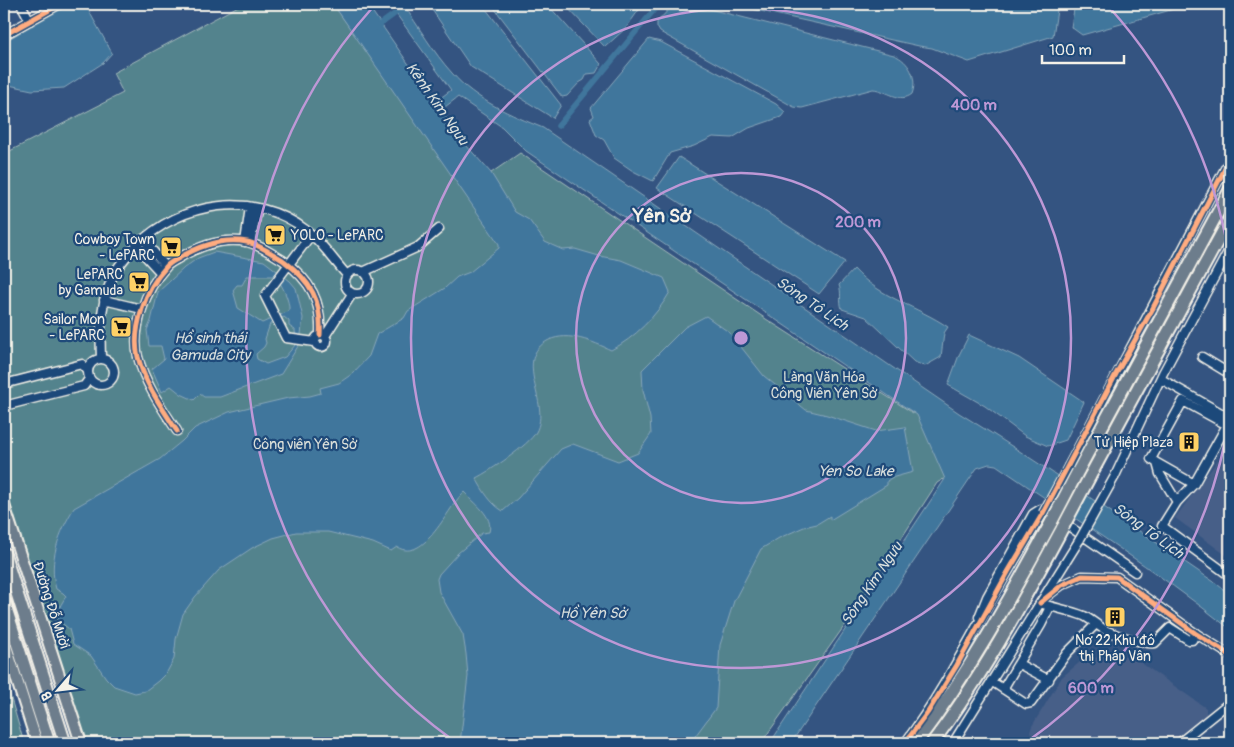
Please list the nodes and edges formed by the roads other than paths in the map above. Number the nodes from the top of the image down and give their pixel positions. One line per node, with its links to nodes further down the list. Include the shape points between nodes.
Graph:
1 (21, 4): 3 (street)
2 (59, 4): 3 (street)
3 (30, 20): 4 (street)
4 (4, 35)
5 (1230, 159): 34 (street)
6 (1230, 190): 34 (highway)
7 (254, 208): 10 (street, via 289,220); 11 (street, via 228,205 193,210 169,220); 12 (street)
8 (1230, 218): 62 (highway, bridge, via 991,656)
9 (439, 229): 17 (street, via 418,247)
10 (311, 235): 15 (street); 18 (street)
11 (143, 239): 13 (street); 16 (street)
12 (248, 243): 15 (street); 16 (street, via 220,241 196,247)
13 (136, 246): 16 (street); 20 (street, via 110,282)
14 (1230, 248): 28 (street)
15 (288, 264): 22 (street, via 313,291 321,320); 22 (street, via 265,296 273,315 286,338)
16 (164, 270): 21 (street, via 148,292)
17 (363, 272): 18 (street, via 354,270); 19 (street, via 368,279 368,288 361,294)
18 (347, 275): 19 (street, via 345,287)
19 (352, 294): 22 (street)
20 (105, 299): 21 (street); 24 (street, via 100,331)
21 (143, 308): 32 (street, via 136,328 138,356 152,390)
22 (320, 338)
23 (1202, 357): 26 (street)
24 (101, 358): 25 (street, via 92,362); 27 (street, via 110,361 114,369 113,379 106,385 96,385)
25 (87, 370): 27 (street); 29 (street, via 82,364)
26 (1230, 374)
27 (89, 379): 30 (street, via 84,386)
28 (1161, 379): 31 (street); 43 (street, bridge, via 1115,476)
29 (4, 384)
30 (4, 406)
31 (1230, 418)
32 (176, 431)
33 (1157, 463): 35 (street); 35 (street, via 1152,459 1183,401 1217,419 1227,426); 36 (street)
34 (1074, 468): 38 (highway, bridge)
35 (1194, 484): 36 (street)
36 (1177, 502): 41 (street, via 1162,526)
37 (4, 505): 59 (main road, Đường Đỗ Mười)
38 (1047, 517): 46 (street); 61 (highway, via 979,651 952,695)
39 (4, 553): 58 (highway)
40 (1135, 572): 46 (street, via 1041,509 1033,514 987,597)
41 (1230, 576)
42 (4, 602): 57 (highway)
43 (1040, 603): 44 (street); 47 (street, via 1062,585 1082,576 1116,577); 52 (street)
44 (1050, 607): 45 (street, via 1073,612); 50 (street)
45 (1096, 624): 47 (street, via 1106,631 1153,644 1170,628 1189,640); 51 (street, via 1067,653)
46 (977, 627): 60 (street, via 928,712)
47 (1196, 634): 49 (street)
48 (4, 640): 56 (main road)
49 (1230, 654)
50 (1019, 664): 51 (street); 53 (street)
51 (1049, 680): 53 (street, via 1034,702 1029,704)
52 (991, 681): 53 (street); 63 (street)
53 (1003, 689)
54 (1230, 702): 55 (street)
55 (1182, 742)
56 (37, 743)
57 (49, 743)
58 (65, 743)
59 (81, 743)
60 (905, 743)
61 (916, 743)
62 (932, 743)
63 (953, 743)

